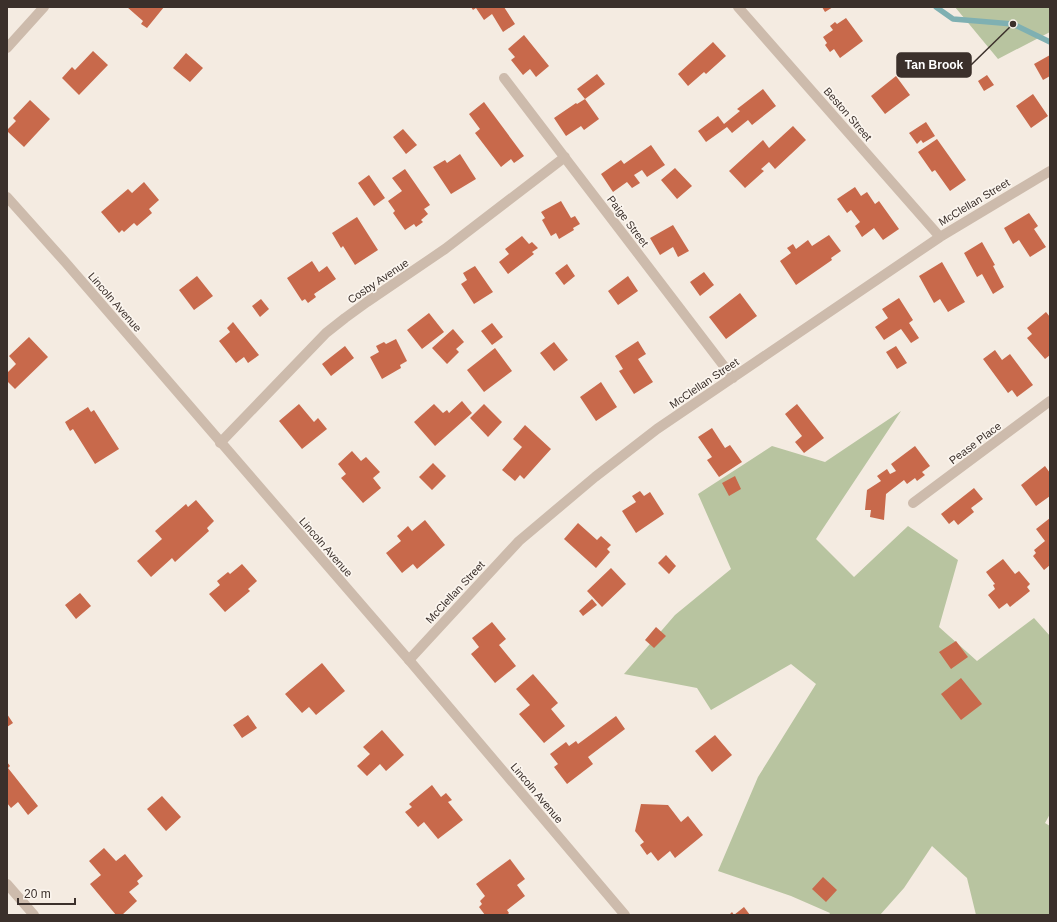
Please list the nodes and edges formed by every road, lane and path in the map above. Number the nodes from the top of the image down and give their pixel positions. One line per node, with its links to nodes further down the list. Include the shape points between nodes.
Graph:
1 (44, 7): 3 (street)
2 (738, 7): 8 (street, Beston Street)
3 (7, 48)
4 (504, 78): 5 (street, Paige Street)
5 (565, 158): 9 (street, Paige Street); 11 (street, Cosby Avenue, via 445,249 326,333)
6 (1050, 170): 8 (street, McClellan Street)
7 (7, 197): 11 (street, Lincoln Avenue)
8 (940, 237): 9 (street, McClellan Street)
9 (733, 378): 13 (street, McClellan Street, via 657,429 519,541)
10 (1050, 401): 12 (street, Pease Place)
11 (220, 443): 13 (street, Lincoln Avenue)
12 (913, 503)
13 (409, 660): 16 (street, Lincoln Avenue)
14 (7, 884): 15 (street)
15 (34, 915)
16 (626, 915)

